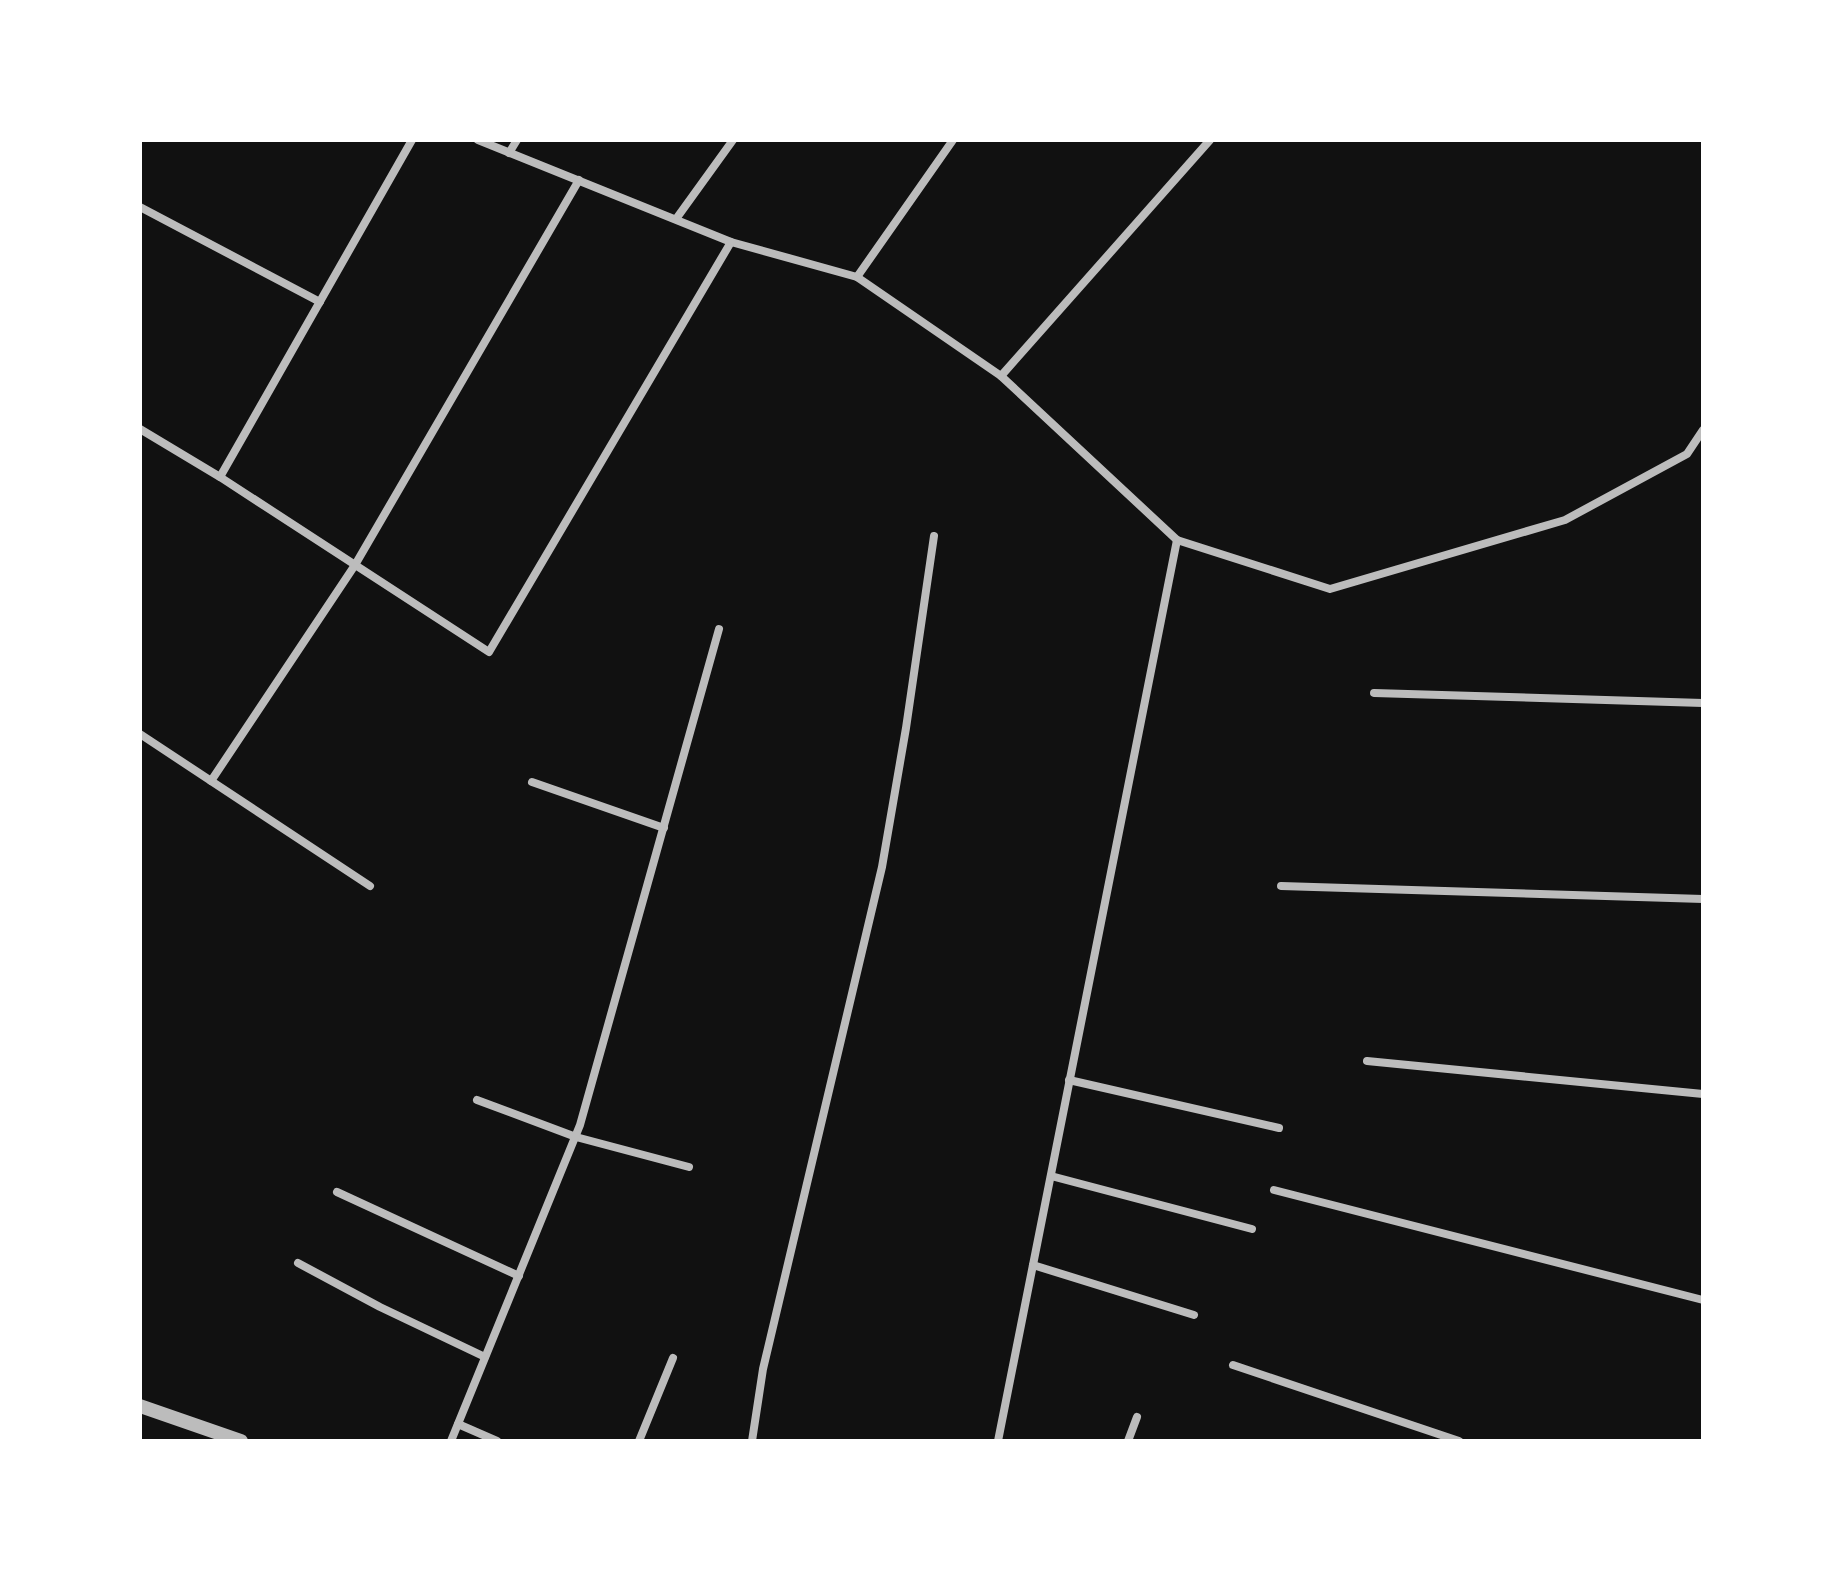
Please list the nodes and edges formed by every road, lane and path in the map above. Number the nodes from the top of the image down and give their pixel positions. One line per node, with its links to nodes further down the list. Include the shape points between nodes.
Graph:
1 (412, 140): 13 (street)
2 (478, 140): 7 (street)
3 (517, 140): 7 (street)
4 (733, 140): 10 (street)
5 (953, 140): 12 (street)
6 (1210, 140): 14 (street)
7 (509, 153): 8 (street)
8 (579, 180): 10 (street); 20 (street)
9 (140, 207): 13 (street)
10 (676, 219): 11 (street)
11 (731, 242): 12 (street); 20 (street, via 489,652)
12 (857, 277): 14 (street)
13 (320, 302): 17 (street)
14 (1001, 376): 19 (street)
15 (140, 429): 17 (street)
16 (1703, 430): 19 (street, via 1687,454 1565,520 1330,589)
17 (220, 477): 20 (street)
18 (934, 536): 57 (street, via 882,867 763,1369)
19 (1177, 540): 32 (street)
20 (355, 565): 25 (street)
21 (719, 629): 27 (street)
22 (1374, 693): 23 (street)
23 (1703, 703)
24 (140, 734): 25 (street)
25 (211, 781): 28 (street)
26 (532, 782): 27 (street)
27 (664, 828): 36 (street)
28 (370, 886)
29 (1281, 886): 30 (street)
30 (1703, 899)
31 (1367, 1061): 33 (street)
32 (1069, 1080): 35 (street); 38 (street)
33 (1703, 1094)
34 (477, 1100): 36 (street)
35 (1279, 1128)
36 (576, 1137): 37 (street); 44 (street)
37 (689, 1167)
38 (1051, 1176): 41 (street); 43 (street)
39 (1274, 1190): 45 (street)
40 (337, 1192): 44 (street)
41 (1252, 1229)
42 (298, 1263): 47 (street)
43 (1033, 1265): 46 (street); 58 (street)
44 (519, 1276): 47 (street)
45 (1703, 1300)
46 (1194, 1315)
47 (485, 1357): 52 (street)
48 (673, 1358): 56 (street)
49 (1233, 1365): 60 (street)
50 (140, 1406): 53 (street)
51 (1137, 1417): 59 (street)
52 (458, 1424): 54 (street); 55 (street)
53 (241, 1441)
54 (451, 1441)
55 (497, 1441)
56 (639, 1441)
57 (752, 1441)
58 (998, 1441)
59 (1128, 1441)
60 (1459, 1441)

